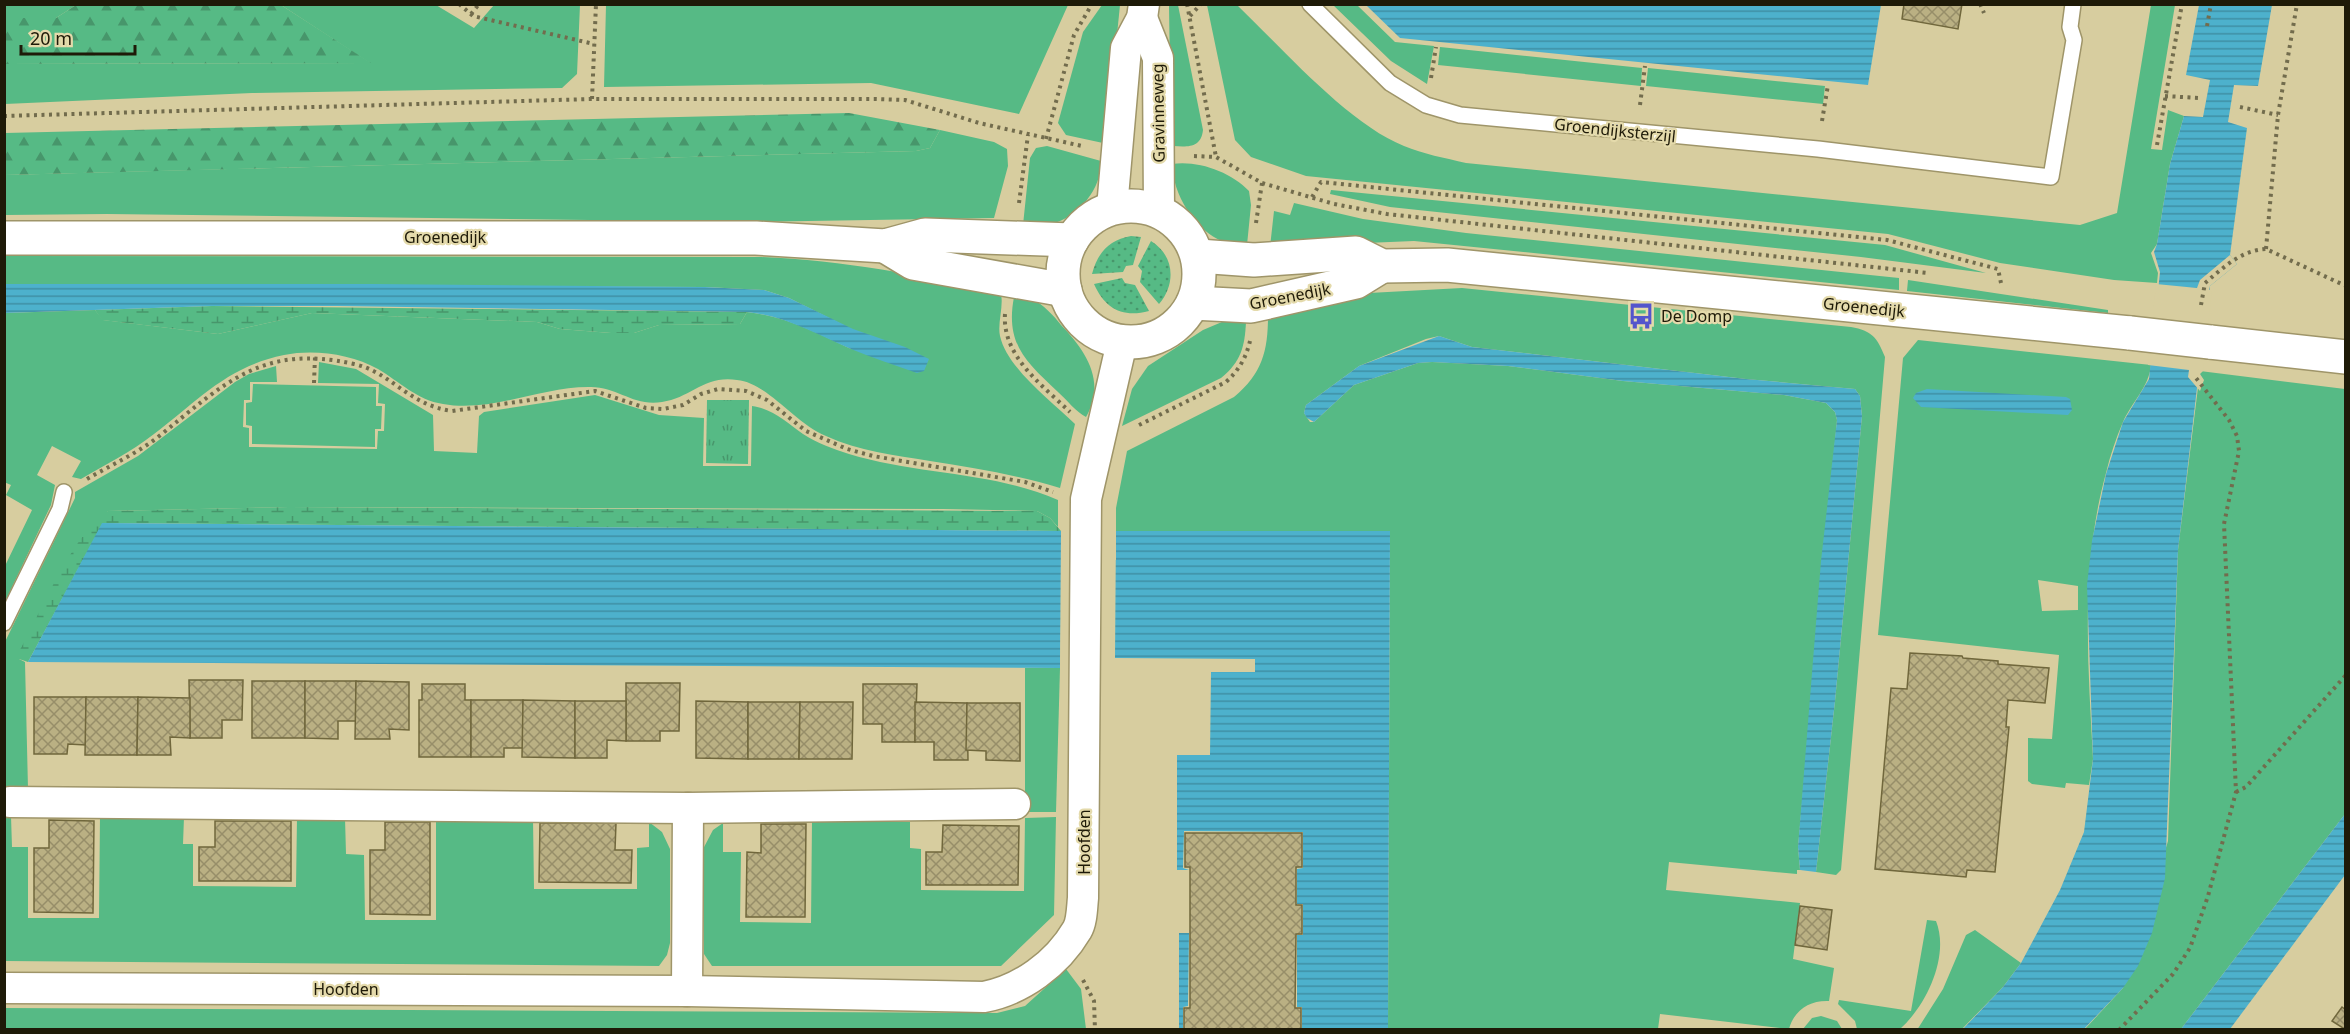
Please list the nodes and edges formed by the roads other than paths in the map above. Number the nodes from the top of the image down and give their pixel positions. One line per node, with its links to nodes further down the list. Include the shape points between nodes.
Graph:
1 (1310, 4): 2 (lane, Groendijksterzijl, via 1390,83 1426,105 1460,115 1818,149 2051,177 2074,40 2070,27)
2 (2073, 4)
3 (1143, 11): 4 (street, Gravinneweg, via 1126,48); 5 (street, Gravinneweg, via 1158,58)
4 (1112, 208): 5 (main road, via 1136,205); 7 (main road, via 1082,225)
5 (1159, 211): 9 (main road, via 1176,221 1190,237)
6 (4, 238): 8 (main road, Groenedijk, via 756,238)
7 (1072, 240): 8 (main road, Groenedijk, via 925,235); 11 (main road, via 1063,264)
8 (885, 246): 11 (main road, Groenedijk, via 913,263)
9 (1197, 256): 10 (main road, Groenedijk, via 1254,260 1356,253); 12 (main road, via 1200,280)
10 (1382, 266): 12 (main road, Groenedijk, via 1356,282 1251,306); 14 (main road, Groenedijk, bridge, via 1447,265)
11 (1065, 290): 13 (main road, via 1076,315 1096,333)
12 (1193, 303): 13 (main road, via 1181,321 1164,334)
13 (1122, 342): 21 (street, Hoofden, via 1086,499 1083,898 1078,928 1026,982 1005,993 984,997)
14 (2346, 357)
15 (64, 492): 16 (lane, via 60,509)
16 (4, 623)
17 (10, 802): 19 (street)
18 (1016, 804): 19 (street)
19 (688, 808): 21 (street)
20 (4, 988): 21 (street, Hoofden)
21 (687, 991)

